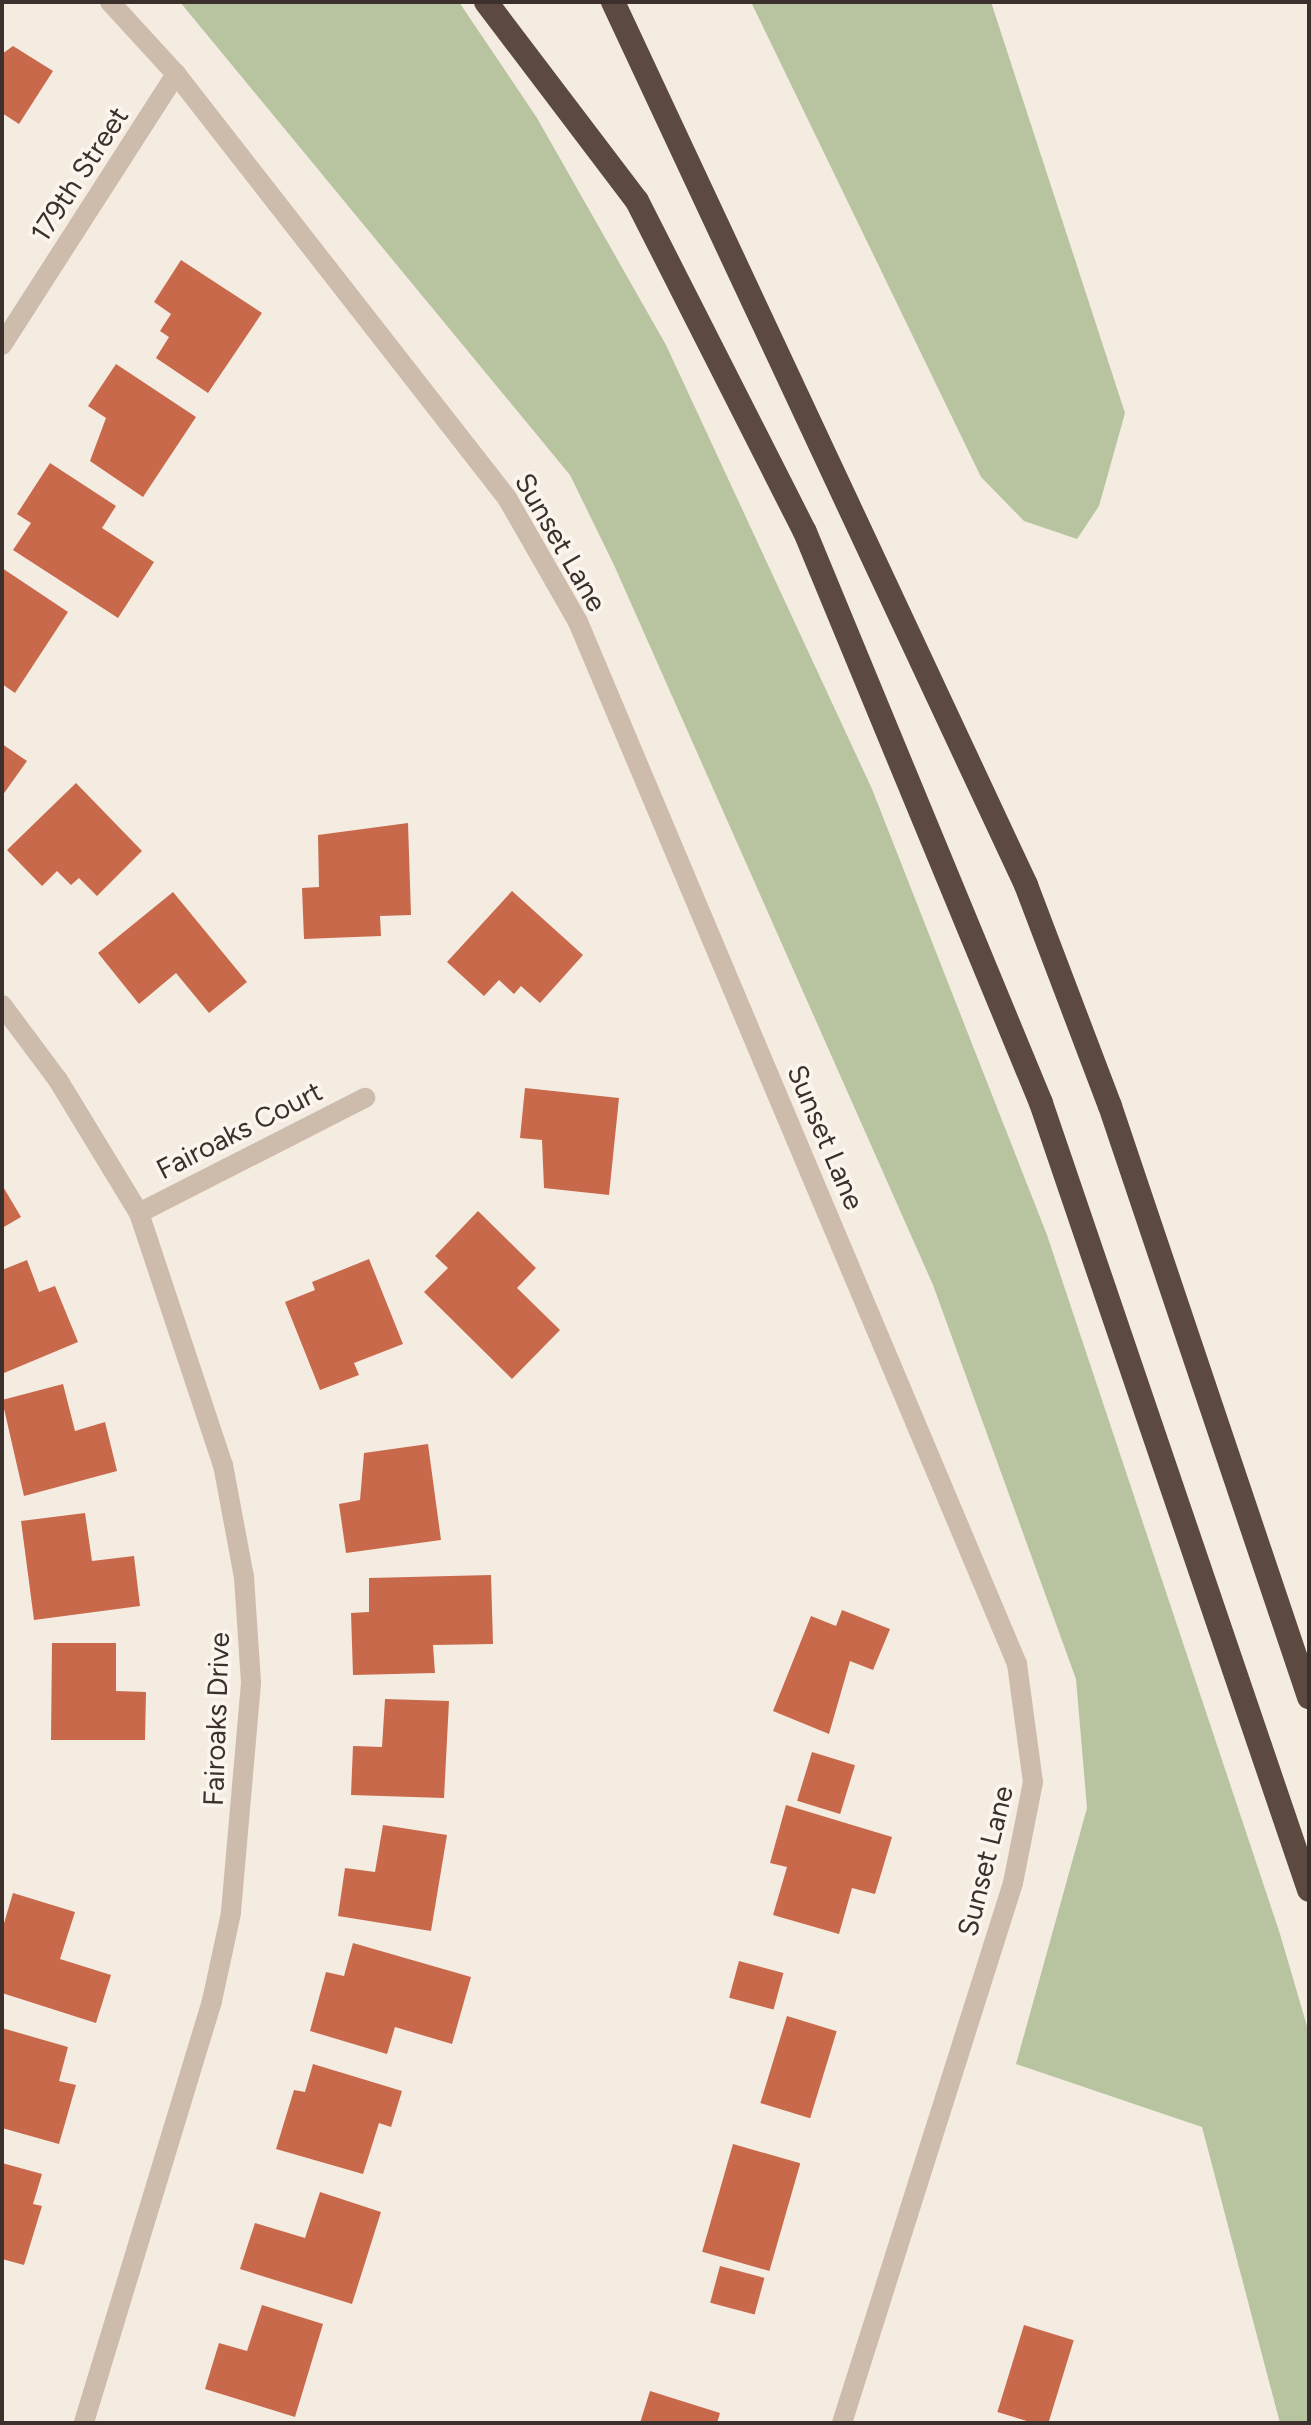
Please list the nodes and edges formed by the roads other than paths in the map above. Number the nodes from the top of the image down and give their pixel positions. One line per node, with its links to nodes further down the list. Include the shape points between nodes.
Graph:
1 (110, 2): 4 (street, Sunset Lane)
2 (486, 2): 10 (highway, via 637,201 805,532 1041,1103)
3 (613, 2): 9 (highway, via 1026,885 1110,1106)
4 (176, 74): 5 (street, 179th Street); 12 (street, Sunset Lane, via 507,498 578,622 1021,1676 1033,1782 1013,1883)
5 (2, 345)
6 (2, 1005): 8 (street, Fairoaks Drive, via 58,1080)
7 (365, 1098): 8 (street, Fairoaks Court)
8 (139, 1213): 11 (street, Fairoaks Drive, via 223,1465 244,1577 251,1683 231,1913 212,2001)
9 (1309, 1697)
10 (1309, 1890)
11 (84, 2423)
12 (842, 2423)

